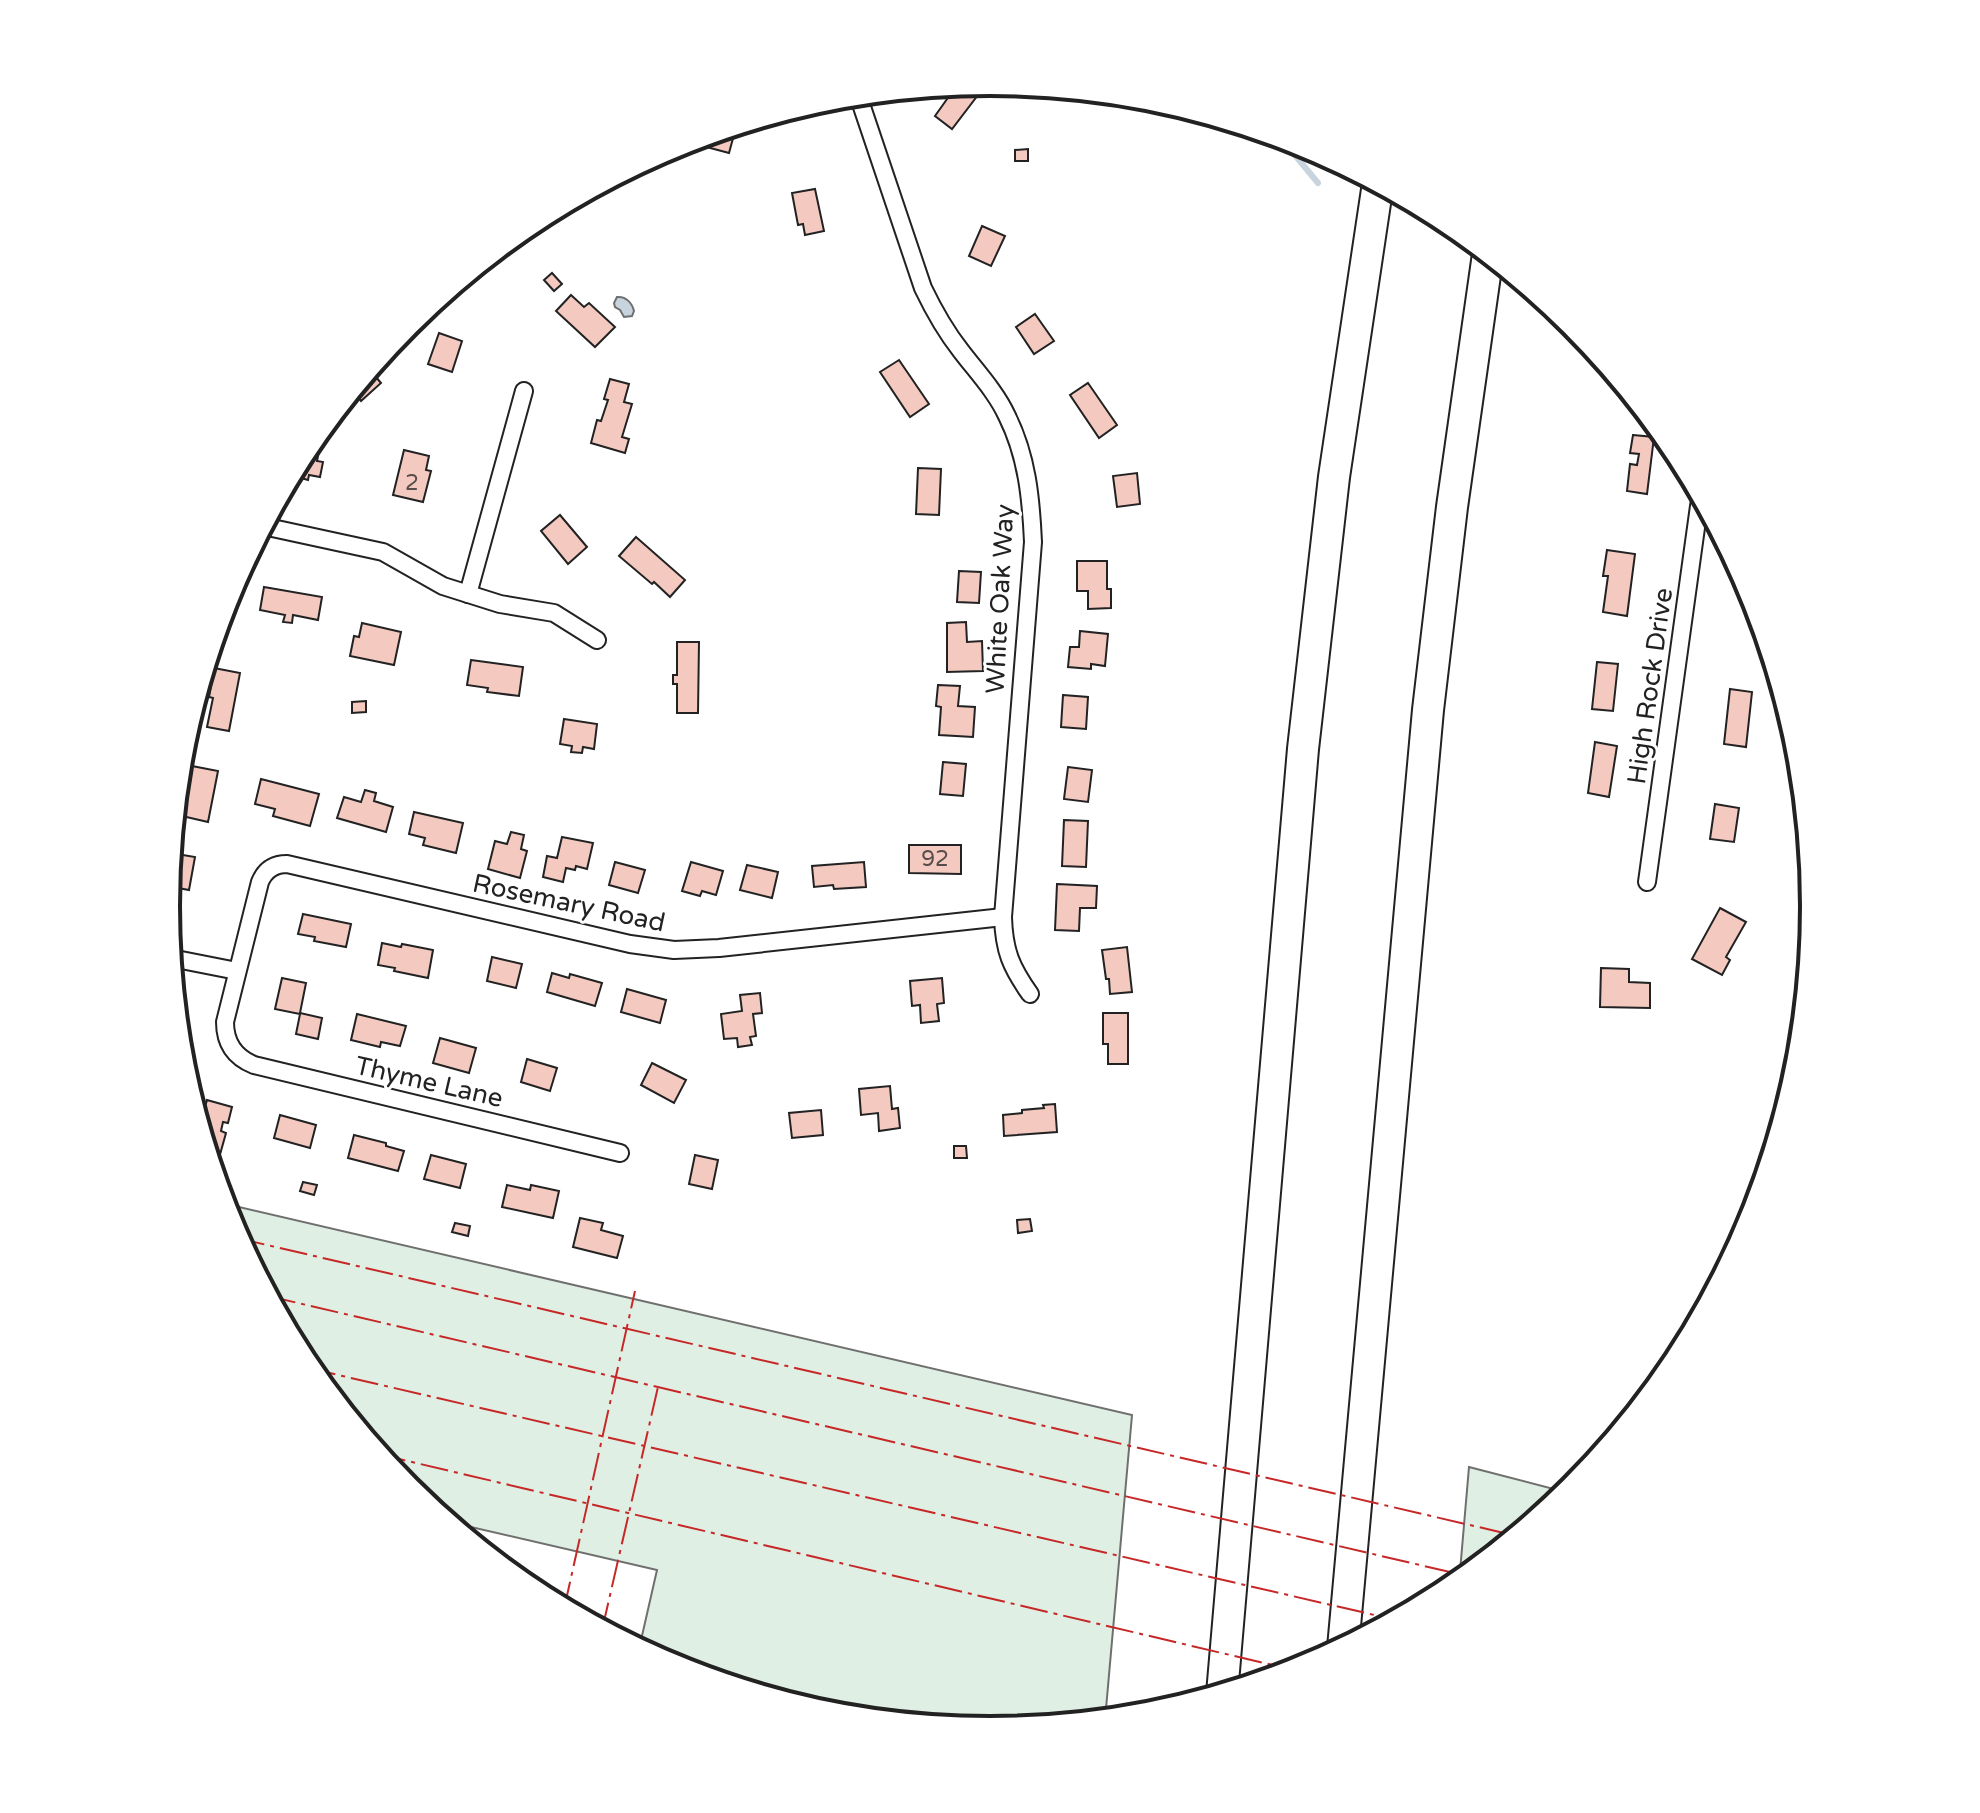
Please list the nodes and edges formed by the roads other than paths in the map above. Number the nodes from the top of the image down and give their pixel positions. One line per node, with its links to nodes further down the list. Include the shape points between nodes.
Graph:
1 (862, 107): 10 (street, White Oak Way, via 923,288 1007,415 1028,481 1033,542)
2 (1376, 195): 16 (highway, via 1334,477 1303,749)
3 (1486, 266): 15 (highway, via 1429,697)
4 (524, 391): 7 (street)
5 (1699, 514): 9 (street, High Rock Drive)
6 (273, 528): 7 (street, via 383,552)
7 (468, 594): 8 (street, via 554,613)
8 (597, 640)
9 (1647, 882)
10 (1003, 917): 12 (street, Rosemary Road, via 674,950 282,864 272,867 260,882); 13 (street, White Oak Way, via 1008,956)
11 (181, 960): 12 (street)
12 (237, 971): 14 (street, Thyme Lane, via 225,1022 231,1048 241,1059)
13 (1030, 994)
14 (620, 1153)
15 (1344, 1635)
16 (1223, 1682)

